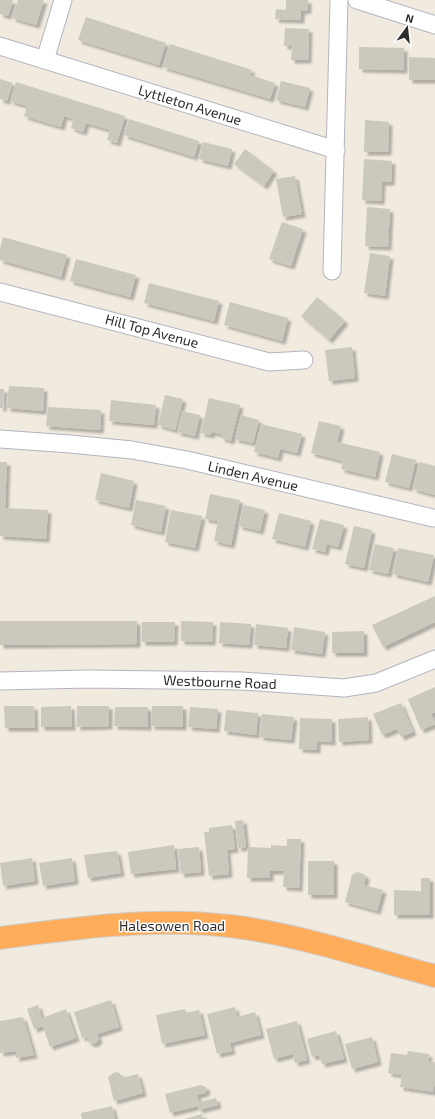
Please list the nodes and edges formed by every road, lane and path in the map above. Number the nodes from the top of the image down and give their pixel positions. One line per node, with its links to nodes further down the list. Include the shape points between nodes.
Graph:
1 (63, 0): 6 (street)
2 (339, 0): 7 (street)
3 (357, 0): 4 (street)
4 (435, 25)
5 (0, 46): 6 (street, Lyttleton Avenue)
6 (45, 60): 7 (street, Lyttleton Avenue)
7 (336, 150): 8 (street)
8 (332, 271)
9 (0, 292): 10 (street, Hill Top Avenue, via 269,362)
10 (304, 360)
11 (0, 439): 12 (street, Linden Avenue, via 132,450 187,460)
12 (433, 518)
13 (435, 659): 14 (street, Westbourne Road, via 376,683 344,688 242,681)
14 (0, 681)
15 (0, 938): 16 (highway, Halesowen Road, via 119,926 229,926 303,940)
16 (435, 976)

